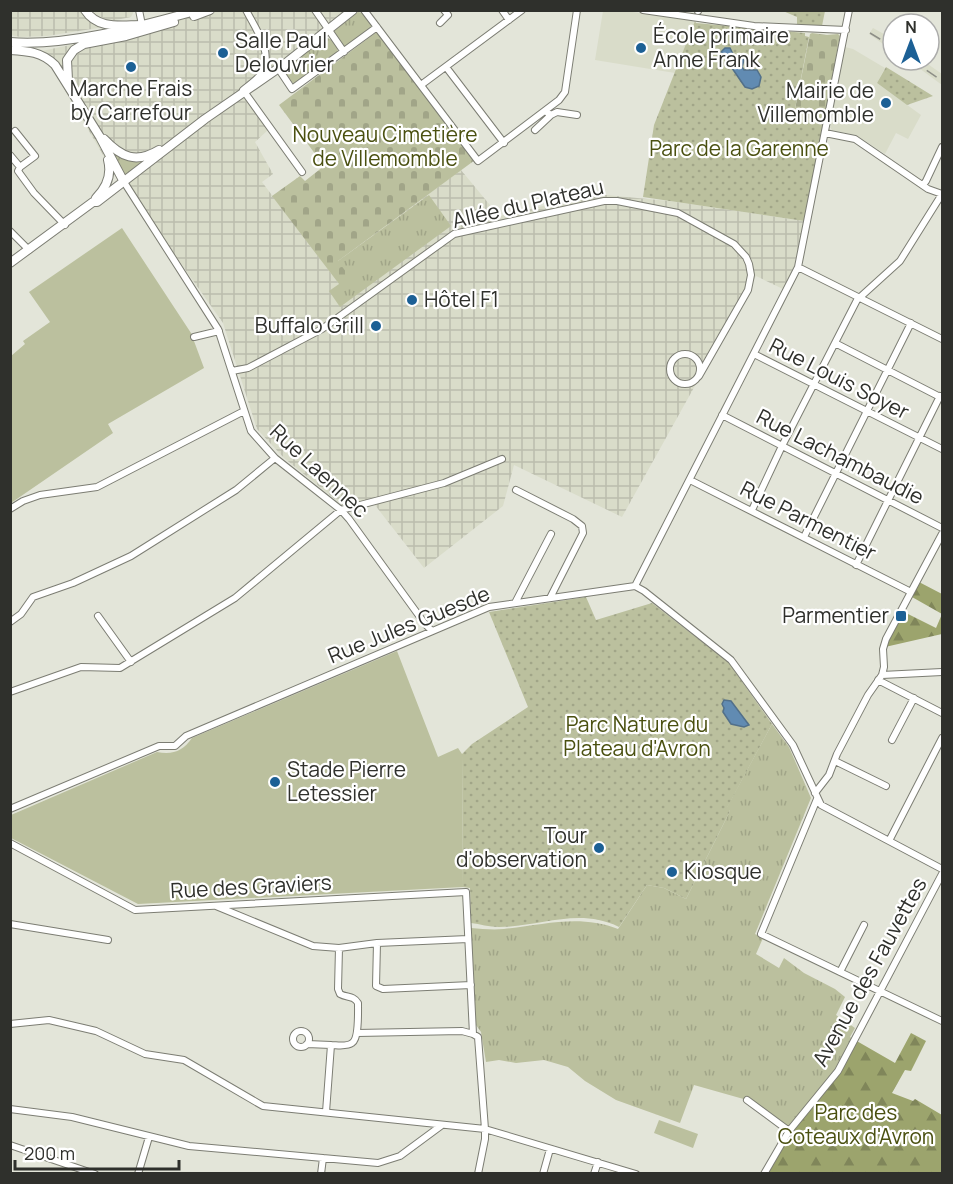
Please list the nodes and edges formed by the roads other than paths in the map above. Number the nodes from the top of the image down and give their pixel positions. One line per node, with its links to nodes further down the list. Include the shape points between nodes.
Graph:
1 (85, 10): 19 (highway, via 94,20 107,25)
2 (139, 10): 19 (street)
3 (199, 10): 19 (main road)
4 (210, 10): 23 (main road)
5 (244, 10): 31 (street, via 266,58 261,74)
6 (315, 10): 21 (street)
7 (353, 10): 21 (main road)
8 (364, 10): 20 (street)
9 (444, 10): 18 (street, via 448,15)
10 (502, 10): 17 (street)
11 (522, 10): 17 (street)
12 (577, 10): 32 (street, via 565,92)
13 (643, 10): 16 (street)
14 (670, 10): 16 (street)
15 (849, 10): 22 (street)
16 (661, 14): 22 (street, via 754,26)
17 (509, 20): 27 (street)
18 (440, 23)
19 (142, 25): 23 (street); 24 (main road, via 49,42)
20 (377, 27): 26 (street); 30 (street)
21 (328, 30): 26 (street); 28 (main road)
22 (846, 30): 36 (street)
23 (136, 33): 29 (main road, via 79,46 67,60)
24 (10, 42)
25 (10, 50): 29 (main road, Rue Laennec, via 43,55)
26 (344, 52): 28 (street, via 292,88)
27 (446, 67): 30 (street); 39 (street)
28 (278, 68): 31 (main road)
29 (68, 83): 38 (main road, Rue Laennec)
30 (420, 85): 39 (street, via 478,161)
31 (243, 90): 37 (main road); 43 (street)
32 (548, 113): 33 (street); 34 (street); 39 (street)
33 (577, 115)
34 (535, 130)
35 (15, 131): 42 (street, via 35,156)
36 (825, 133): 46 (street, via 855,139); 53 (street)
37 (183, 135): 38 (main road, Rue Laennec, via 155,153 133,158 116,152); 44 (main road)
38 (100, 136): 44 (main road, Rue Laennec); 45 (main road, Rue Laennec, via 109,162 110,177)
39 (504, 143)
40 (942, 147): 46 (street)
41 (10, 155): 42 (street)
42 (20, 167): 49 (street, via 18,171 34,193)
43 (302, 172)
44 (123, 183): 45 (main road); 48 (main road); 56 (street, Rue Laennec)
45 (106, 184): 48 (main road)
46 (923, 185): 47 (street)
47 (942, 194): 54 (street, via 900,261)
48 (93, 202): 49 (main road)
49 (65, 225): 51 (main road)
50 (10, 231): 51 (street)
51 (29, 250): 52 (main road)
52 (10, 263)
53 (798, 267): 54 (street); 60 (street)
54 (860, 298): 55 (street); 59 (street)
55 (910, 323): 58 (street); 63 (street)
56 (219, 331): 57 (street); 64 (street, Rue Laennec)
57 (194, 337)
58 (942, 339)
59 (835, 343): 63 (street); 66 (street)
60 (754, 354): 66 (street, Rue Louis Soyer); 70 (street)
61 (710, 355): 62 (street); 64 (street, Allée du Plateau, via 748,290 751,275 746,257 734,244 684,215 610,200 454,234 322,329 248,368); 65 (street, Allée du Plateau)
62 (695, 358): 65 (street, via 700,366); 65 (street, via 687,354 678,356 670,364 671,373 681,384 692,383)
63 (888, 369): 67 (street); 69 (street)
64 (232, 371): 68 (street, Rue Laennec)
65 (699, 376)
66 (814, 384): 69 (street, Rue Louis Soyer); 72 (street)
67 (941, 397): 71 (street)
68 (244, 411): 74 (street, Rue Laennec, via 252,431); 80 (street, via 97,487 40,495)
69 (867, 411): 71 (street, Rue Louis Soyer); 76 (street)
70 (722, 415): 72 (street, Rue Lachambaudie); 77 (street)
71 (920, 438): 73 (street, Rue Louis Soyer); 79 (street)
72 (782, 446): 76 (street, Rue Lachambaudie); 82 (street)
73 (942, 449)
74 (275, 458): 81 (street, Rue Laennec); 93 (street, via 236,490 131,556 32,597)
75 (502, 459): 81 (street, via 406,495)
76 (836, 474): 79 (street, Rue Lachambaudie); 86 (street)
77 (690, 480): 82 (street, Rue Parmentier); 88 (street)
78 (516, 490): 90 (street, via 582,526 583,533)
79 (888, 501): 83 (street, Rue Lachambaudie); 87 (street)
80 (10, 509)
81 (340, 510): 94 (street, Rue Laennec); 95 (street, via 236,598)
82 (752, 510): 86 (street, Rue Parmentier)
83 (942, 528)
84 (551, 534): 91 (street)
85 (942, 534): 89 (street)
86 (804, 537): 87 (street, Rue Parmentier)
87 (856, 564): 89 (street, Rue Parmentier)
88 (635, 586): 90 (street, Rue Jules Guesde); 105 (street, via 731,660 792,746)
89 (911, 592): 97 (street, via 886,639)
90 (550, 598): 91 (street, Rue Jules Guesde)
91 (515, 603): 94 (street, Rue Jules Guesde, via 489,607)
92 (98, 616): 95 (street)
93 (10, 622)
94 (432, 631): 106 (street, Rue Jules Guesde, via 186,736 175,746 159,746)
95 (131, 662): 98 (street, via 120,668 81,667)
96 (942, 672): 97 (street)
97 (880, 677): 99 (street); 103 (street)
98 (10, 692)
99 (914, 698): 100 (street); 102 (street)
100 (942, 713)
101 (942, 738): 107 (street)
102 (892, 740)
103 (834, 761): 104 (street); 105 (street)
104 (886, 786)
105 (816, 796): 107 (street, via 820,805); 118 (street, via 761,934)
106 (10, 809)
107 (889, 841): 109 (street)
108 (10, 843): 111 (street, Rue des Graviers, via 135,910)
109 (942, 869)
110 (942, 874): 120 (street, Avenue des Fauvettes)
111 (216, 906): 114 (street, Rue des Graviers, via 466,892); 117 (street, via 313,946)
112 (10, 924): 115 (street)
113 (864, 925): 118 (street)
114 (468, 938): 116 (street); 119 (street)
115 (108, 940)
116 (377, 944): 117 (street); 119 (street, via 376,986 383,989)
117 (339, 948): 123 (street, via 338,989 340,994 356,998)
118 (840, 972): 120 (street)
119 (471, 984): 124 (street)
120 (881, 991): 121 (street); 132 (street, Avenue des Fauvettes, via 838,1071)
121 (942, 1021)
122 (10, 1024): 129 (street, via 49,1020 96,1031 145,1054 184,1059 263,1106)
123 (357, 1033): 124 (street); 126 (street, via 353,1043)
124 (473, 1034): 131 (street, via 478,1037 482,1065)
125 (307, 1044): 126 (street)
126 (331, 1045): 129 (street)
127 (747, 1100): 132 (street)
128 (10, 1109): 133 (street, via 72,1117)
129 (326, 1112): 130 (street)
130 (442, 1125): 131 (street); 136 (street, via 400,1156 378,1163)
131 (485, 1129): 135 (street); 141 (street)
132 (789, 1131): 145 (street, Avenue des Fauvettes)
133 (148, 1137): 136 (street, via 189,1146); 139 (street)
134 (10, 1146): 138 (street)
135 (550, 1149): 137 (street); 142 (street)
136 (323, 1158): 140 (street)
137 (598, 1162): 143 (street); 144 (street)
138 (95, 1173)
139 (138, 1173)
140 (321, 1173)
141 (478, 1173)
142 (543, 1173)
143 (594, 1173)
144 (636, 1173)
145 (764, 1173)

